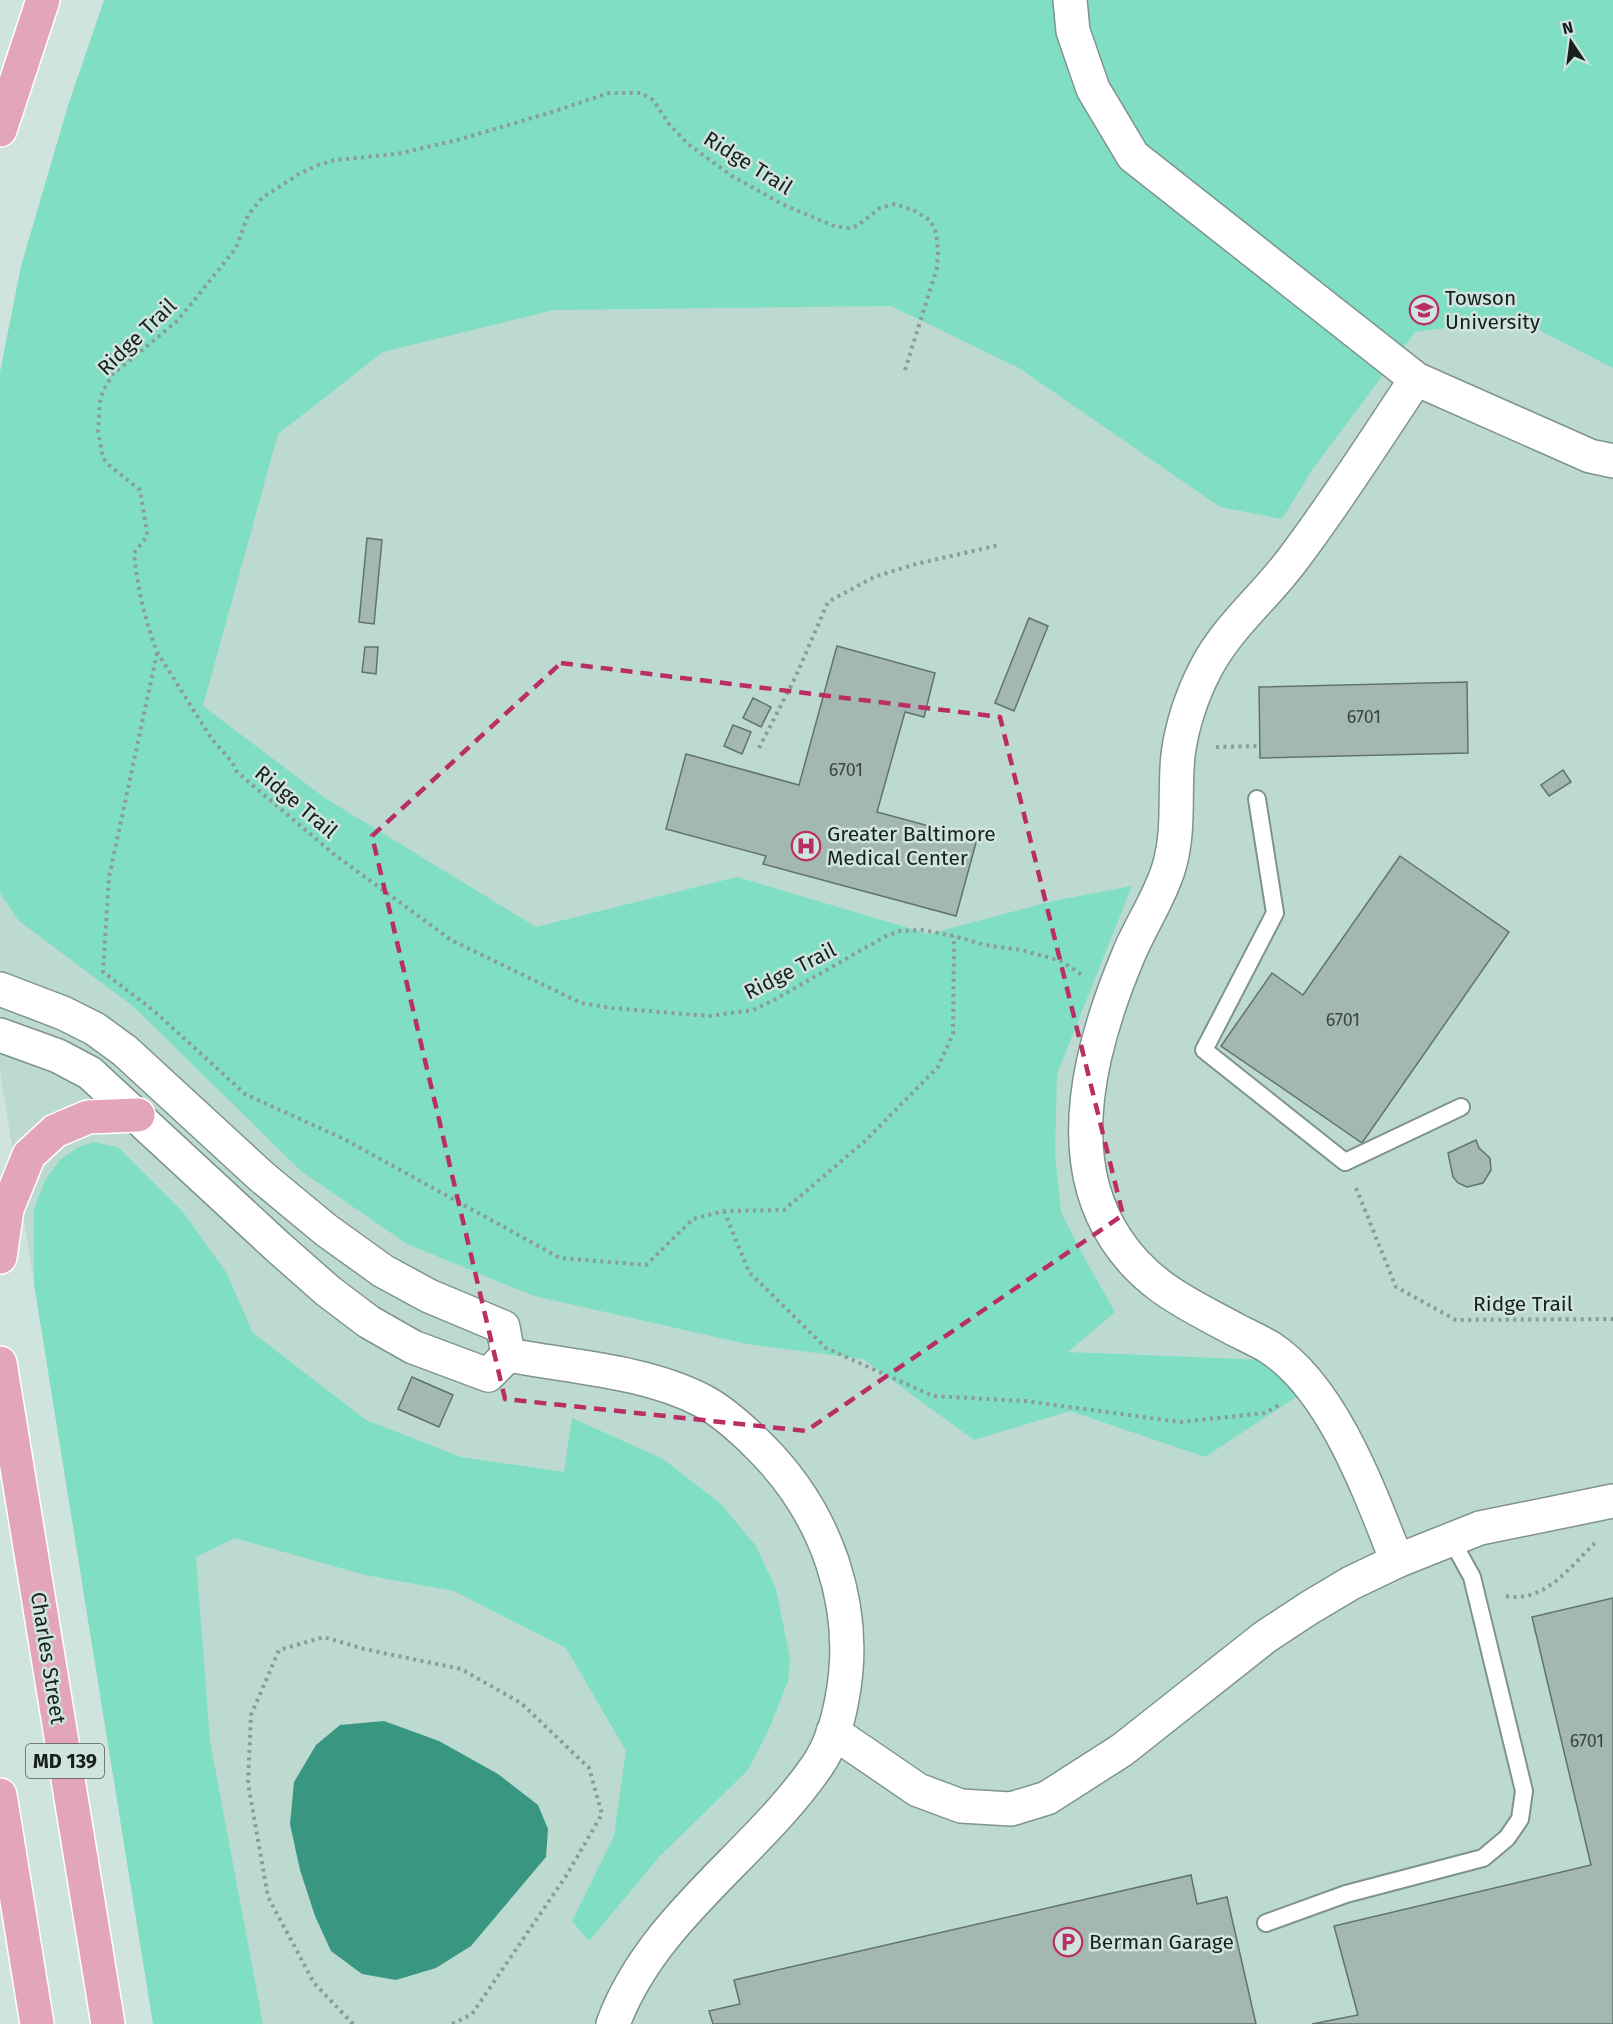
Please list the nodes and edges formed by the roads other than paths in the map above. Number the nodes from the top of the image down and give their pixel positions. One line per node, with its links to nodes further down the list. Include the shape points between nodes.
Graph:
1 (43, 0): 3 (main road)
2 (1070, 0): 4 (street, via 1073,31 1093,89 1133,156)
3 (0, 130)
4 (1416, 379): 5 (street, via 1590,456); 16 (street, via 1330,509 1291,562 1232,627 1203,673 1183,727 1169,867 1128,956 1101,1031 1086,1120 1088,1166 1100,1209 1116,1240 1132,1261 1171,1295 1268,1346 1292,1365 1350,1449)
5 (1613, 461)
6 (1257, 799): 9 (lane, via 1275,913 1204,1050 1345,1162)
7 (0, 989): 12 (street, via 95,1029 125,1051 326,1230 383,1271 429,1296 503,1327)
8 (0, 1035): 10 (street, via 58,1056 90,1073)
9 (1461, 1107)
10 (138, 1115): 11 (main road, via 88,1117 55,1131 29,1155 8,1209); 12 (street, via 278,1247 369,1322 413,1347 488,1375)
11 (0, 1257)
12 (508, 1355): 17 (street, via 667,1386 704,1402 743,1430 779,1466 821,1531 843,1601 848,1638 845,1682)
13 (0, 1364): 21 (main road, Charles Street / MD 139)
14 (1613, 1501): 15 (street, via 1480,1528)
15 (1451, 1539): 16 (street); 19 (lane, via 1475,1588 1524,1791 1520,1819 1507,1838 1483,1858 1346,1894)
16 (1397, 1561): 17 (street, via 1352,1583 1265,1637 1122,1750 1047,1798 1029,1804 1011,1809 961,1806 918,1790)
17 (833, 1732): 22 (street, via 817,1766 783,1809 653,1951 630,1986)
18 (0, 1795): 20 (main road, MD 139)
19 (1266, 1923)
20 (37, 2024)
21 (108, 2024)
22 (613, 2024)

